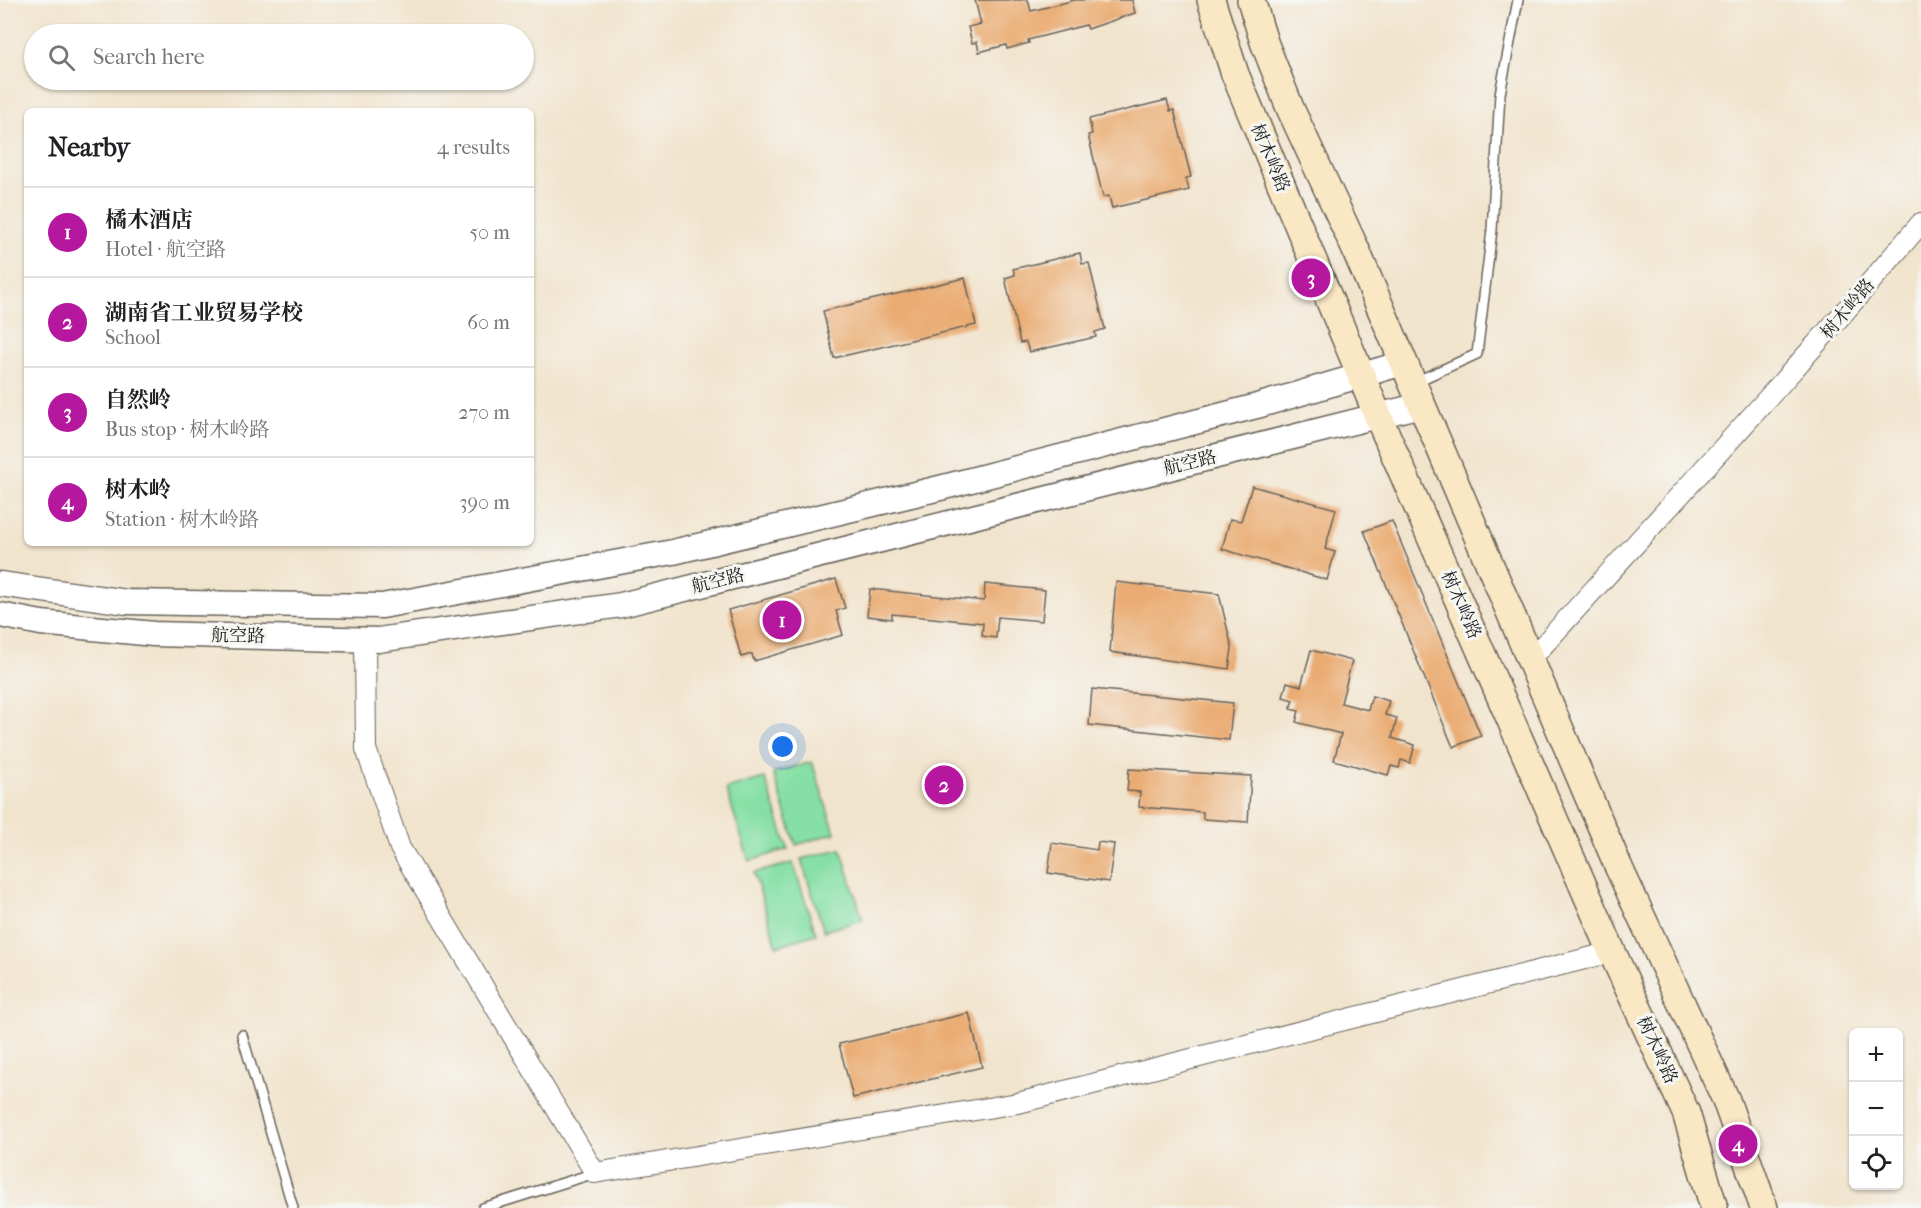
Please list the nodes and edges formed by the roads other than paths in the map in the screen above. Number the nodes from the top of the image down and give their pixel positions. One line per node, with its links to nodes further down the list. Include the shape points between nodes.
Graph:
1 (1211, 0): 5 (main road, 树木岭路, via 1235,74)
2 (1251, 0): 6 (main road, via 1290,108)
3 (1518, 0): 6 (lane, via 1500,94 1492,230 1477,354)
4 (1921, 223): 14 (street, 树木岭路, via 1826,336)
5 (1361, 374): 6 (street, 航空路); 7 (main road, 树木岭路); 10 (street, 航空路, via 1257,406 673,552)
6 (1412, 384): 7 (street, 航空路); 14 (main road)
7 (1378, 416): 13 (street, 航空路, via 621,605); 15 (main road, 树木岭路)
8 (0, 584): 9 (street, 航空路)
9 (35, 591): 10 (street, 航空路, via 127,602); 12 (street)
10 (382, 606): 13 (street)
11 (0, 615): 12 (street, 航空路)
12 (41, 623): 13 (street, 航空路, via 154,634)
13 (371, 640): 17 (street, via 366,750 400,848)
14 (1530, 660): 19 (main road, via 1619,868 1726,1100)
15 (1612, 952): 17 (street, via 1018,1103); 18 (main road, 树木岭路, via 1686,1113)
16 (242, 1035): 20 (lane)
17 (594, 1173): 21 (lane)
18 (1710, 1202)
19 (1766, 1204)
20 (293, 1208)
21 (483, 1208)

